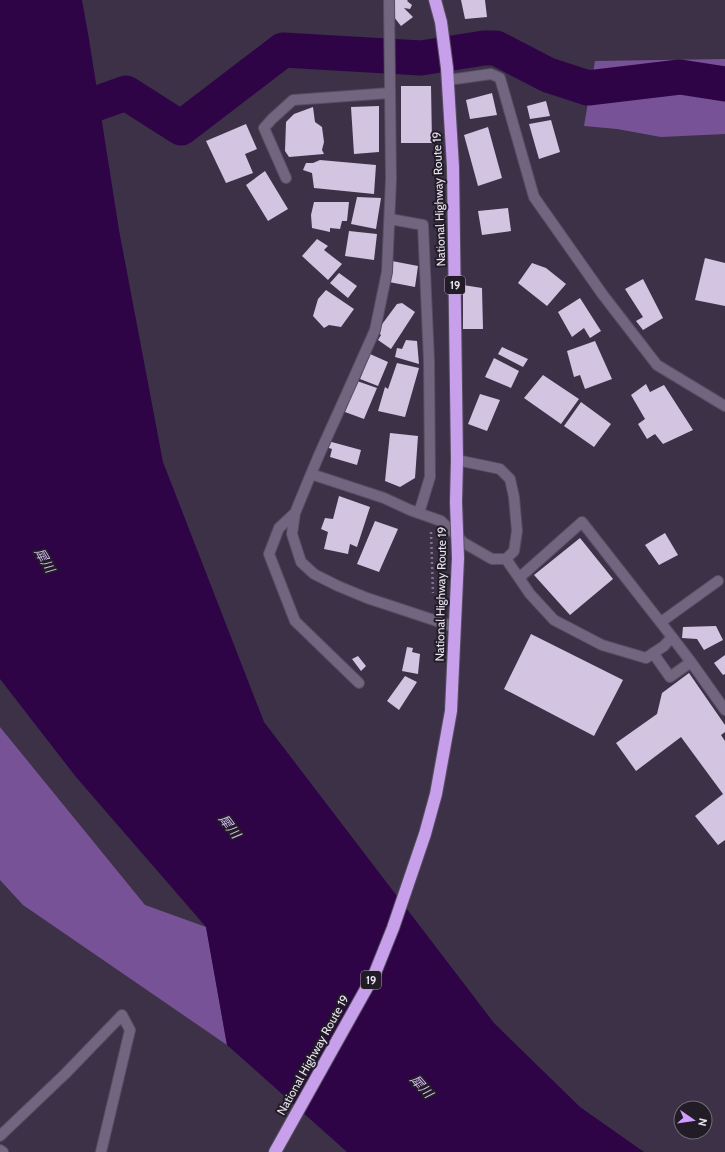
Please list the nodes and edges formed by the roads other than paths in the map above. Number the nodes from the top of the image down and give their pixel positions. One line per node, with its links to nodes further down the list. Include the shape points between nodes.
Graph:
1 (389, 0): 4 (street)
2 (435, 0): 3 (highway, National Highway Route 19 / 19, via 441,22)
3 (447, 74): 7 (street, via 491,74 500,78 534,197 603,295 657,365); 8 (highway, National Highway Route 19 / 19, via 453,167)
4 (390, 93): 5 (street, via 294,100 264,128); 6 (street)
5 (286, 178)
6 (390, 219): 9 (street, via 387,272 375,330); 11 (street, via 423,225 429,360 430,477)
7 (725, 406)
8 (457, 460): 12 (street, via 500,469 510,479 517,531 514,550); 16 (highway, National Highway Route 19 / 19, bridge, via 458,558)
9 (311, 474): 10 (street); 11 (street, via 384,498)
10 (295, 513): 16 (street, via 292,534 301,562 314,574 367,598); 20 (street, via 279,528 269,554 295,621)
11 (419, 513): 12 (street, via 441,521 464,543 492,559)
12 (506, 559): 13 (street)
13 (519, 578): 15 (street, via 582,522); 18 (street, via 554,620 602,645 646,658)
14 (718, 581): 15 (street)
15 (660, 622): 17 (street)
16 (455, 626): 26 (highway, National Highway Route 19 / 19, via 451,711 436,794 412,875 375,973)
17 (672, 637): 18 (street); 19 (street)
18 (653, 654): 19 (street, via 670,677)
19 (691, 662): 21 (street)
20 (359, 684)
21 (725, 710)
22 (0, 1136): 25 (street, via 122,1015 130,1030)
23 (0, 1150): 24 (street)
24 (3, 1152)
25 (101, 1152)
26 (275, 1152)

